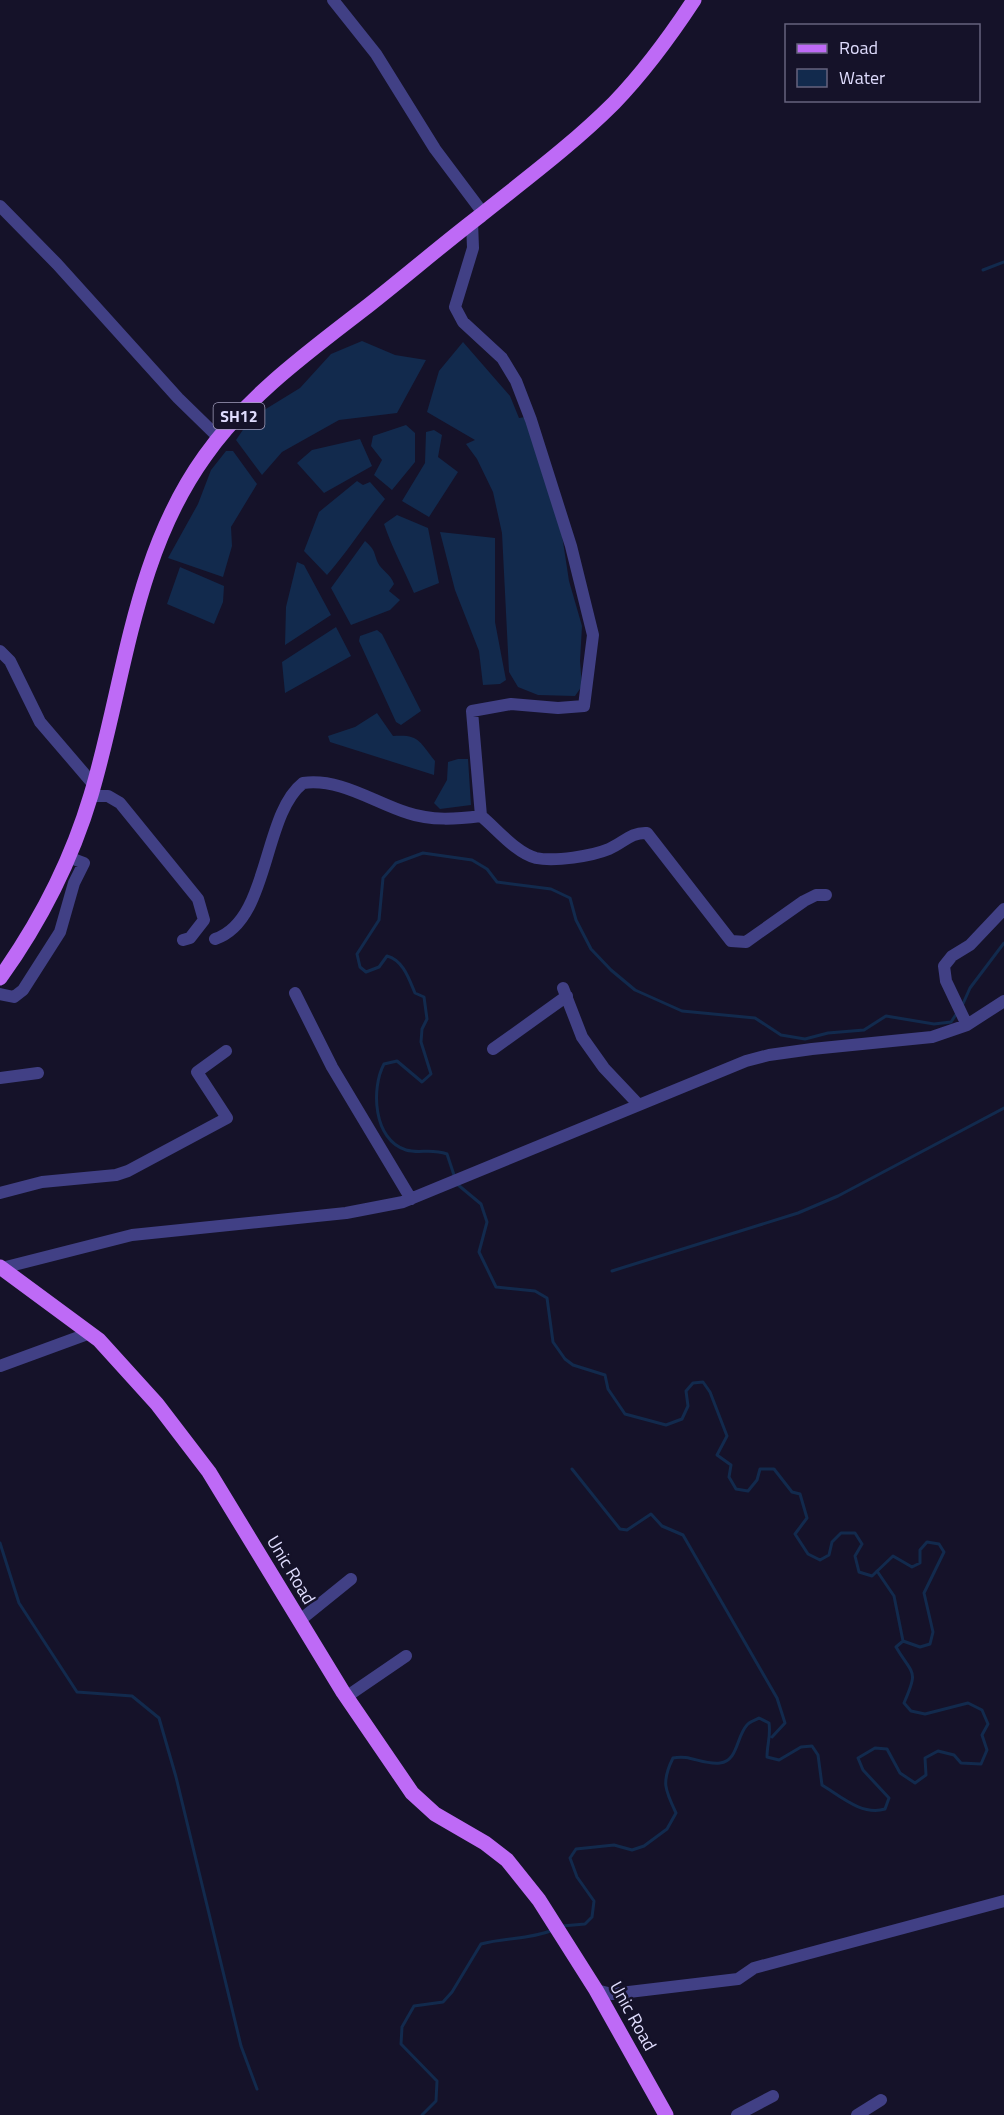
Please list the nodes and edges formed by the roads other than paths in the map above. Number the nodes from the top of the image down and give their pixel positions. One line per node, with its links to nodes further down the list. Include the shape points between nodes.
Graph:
1 (333, 0): 4 (street, via 409,103)
2 (694, 0): 4 (main road, SH12, via 615,102)
3 (0, 206): 5 (street)
4 (478, 217): 5 (main road, SH12, via 303,356); 8 (street, via 455,307 463,322 502,358 516,381 572,546 593,635 584,706 511,704 472,711)
5 (219, 438): 7 (main road, SH12, via 177,500 157,545 130,628)
6 (0, 651): 7 (street, via 10,661 40,722)
7 (93, 790): 9 (main road, SH12); 13 (street, via 120,803 198,900 204,920 190,938)
8 (481, 816): 10 (street, via 516,847 536,858 591,856 636,833 647,833 732,941 746,942 804,901); 12 (street, via 426,818 352,790 303,783 290,797 247,909 230,933)
9 (68, 857): 14 (main road, SH12, via 40,916); 16 (street, via 84,863 60,932 23,990 14,997)
10 (826, 895)
11 (1004, 909): 18 (street, via 944,966 946,981)
12 (215, 939)
13 (183, 940)
14 (0, 978)
15 (295, 993): 25 (street, via 332,1067)
16 (0, 994)
17 (1004, 1002): 18 (street)
18 (966, 1021): 23 (street, via 932,1037 908,1041 768,1054)
19 (494, 1049): 23 (street, via 565,992 582,1037 604,1068)
20 (226, 1051): 24 (street, via 197,1072 227,1118 122,1173 42,1182)
21 (38, 1073): 22 (street)
22 (0, 1078)
23 (638, 1104): 25 (street)
24 (0, 1193)
25 (411, 1199): 26 (street, via 346,1213 132,1234)
26 (1, 1268): 27 (main road, Unic Road)
27 (90, 1333): 28 (street); 30 (main road, Unic Road, via 157,1404 209,1472)
28 (0, 1366)
29 (351, 1579): 30 (street)
30 (299, 1620): 32 (main road, Unic Road)
31 (406, 1656): 32 (street)
32 (346, 1697): 34 (main road, Unic Road, via 412,1793 435,1814 507,1860 539,1900)
33 (1004, 1901): 34 (street, via 754,1968 738,1979 612,1994)
34 (596, 1990): 37 (main road, Unic Road)
35 (773, 2096): 38 (street)
36 (881, 2100): 39 (street)
37 (666, 2115)
38 (737, 2115)
39 (857, 2115)

